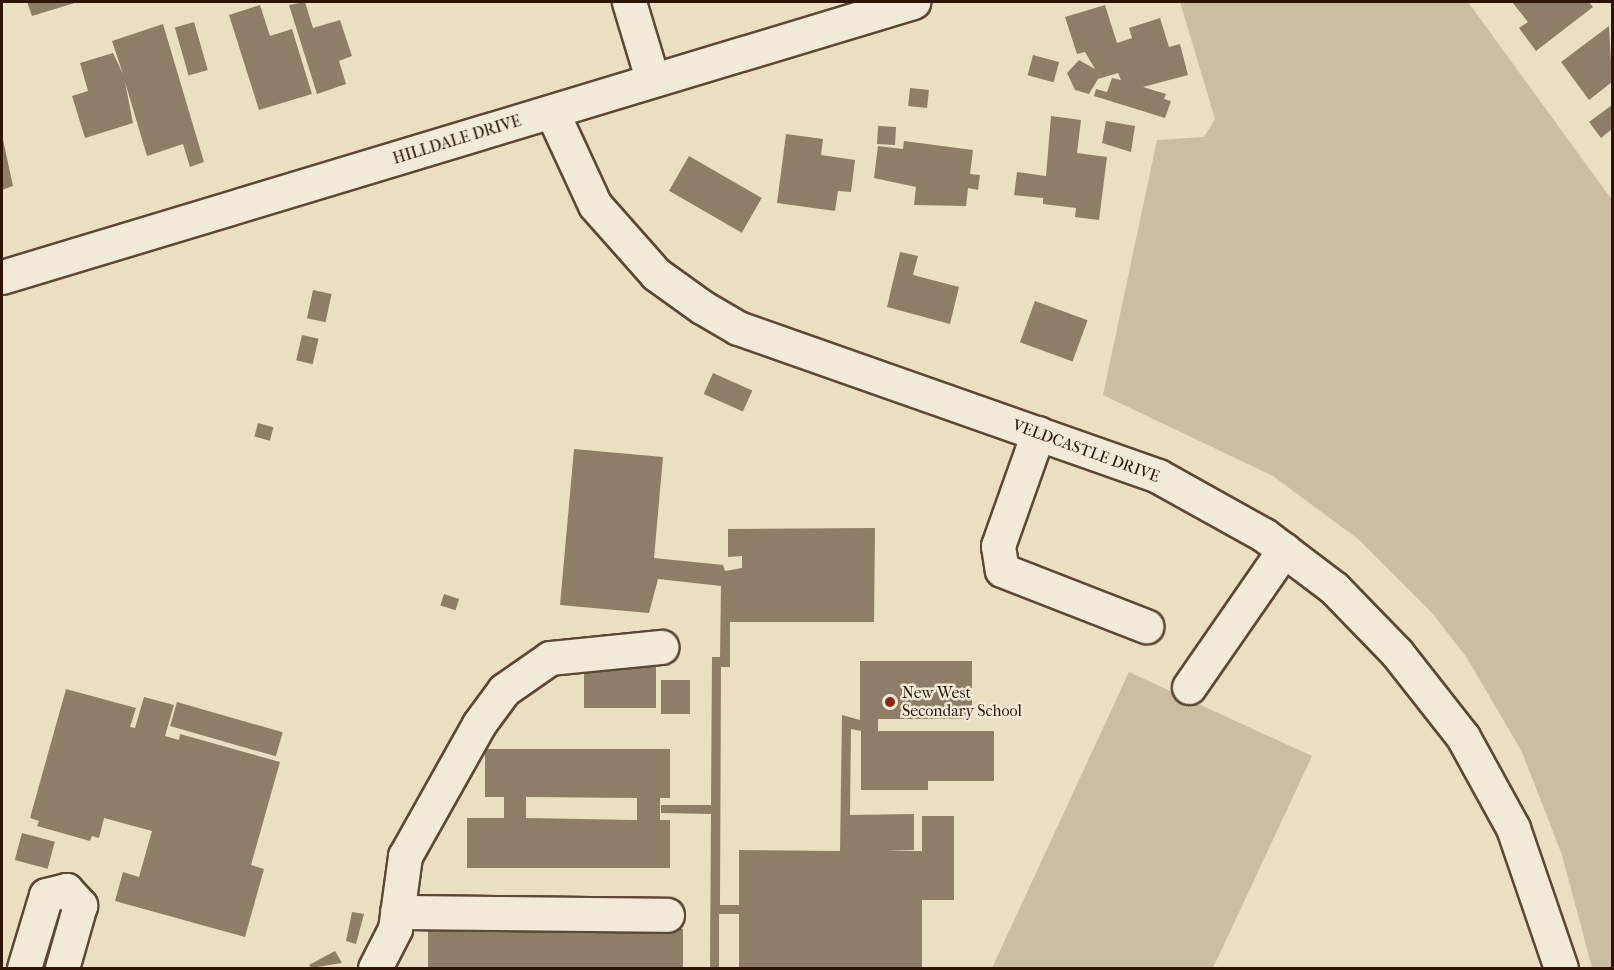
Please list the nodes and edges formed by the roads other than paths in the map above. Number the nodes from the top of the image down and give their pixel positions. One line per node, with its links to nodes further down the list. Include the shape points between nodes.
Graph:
1 (629, 2): 3 (street)
2 (912, 2): 3 (street, HILLDALE DRIVE)
3 (652, 78): 4 (street, HILLDALE DRIVE)
4 (552, 112): 5 (street, HILLDALE DRIVE); 6 (street, VELDCASTLE DRIVE, via 595,205 676,290 738,328)
5 (2, 277)
6 (1038, 433): 7 (street, VELDCASTLE DRIVE, via 1158,476); 8 (street, via 998,546 1002,570)
7 (1284, 550): 10 (street); 16 (street, VELDCASTLE DRIVE, via 1334,588 1397,653 1463,737 1513,828)
8 (1146, 626)
9 (661, 647): 11 (street, via 550,658 504,690 479,724 405,855)
10 (1189, 687)
11 (397, 912): 12 (street); 15 (street, via 389,949)
12 (667, 915)
13 (24, 969): 14 (street, via 46,895 66,890 81,905)
14 (62, 969)
15 (375, 969)
16 (1561, 969)

